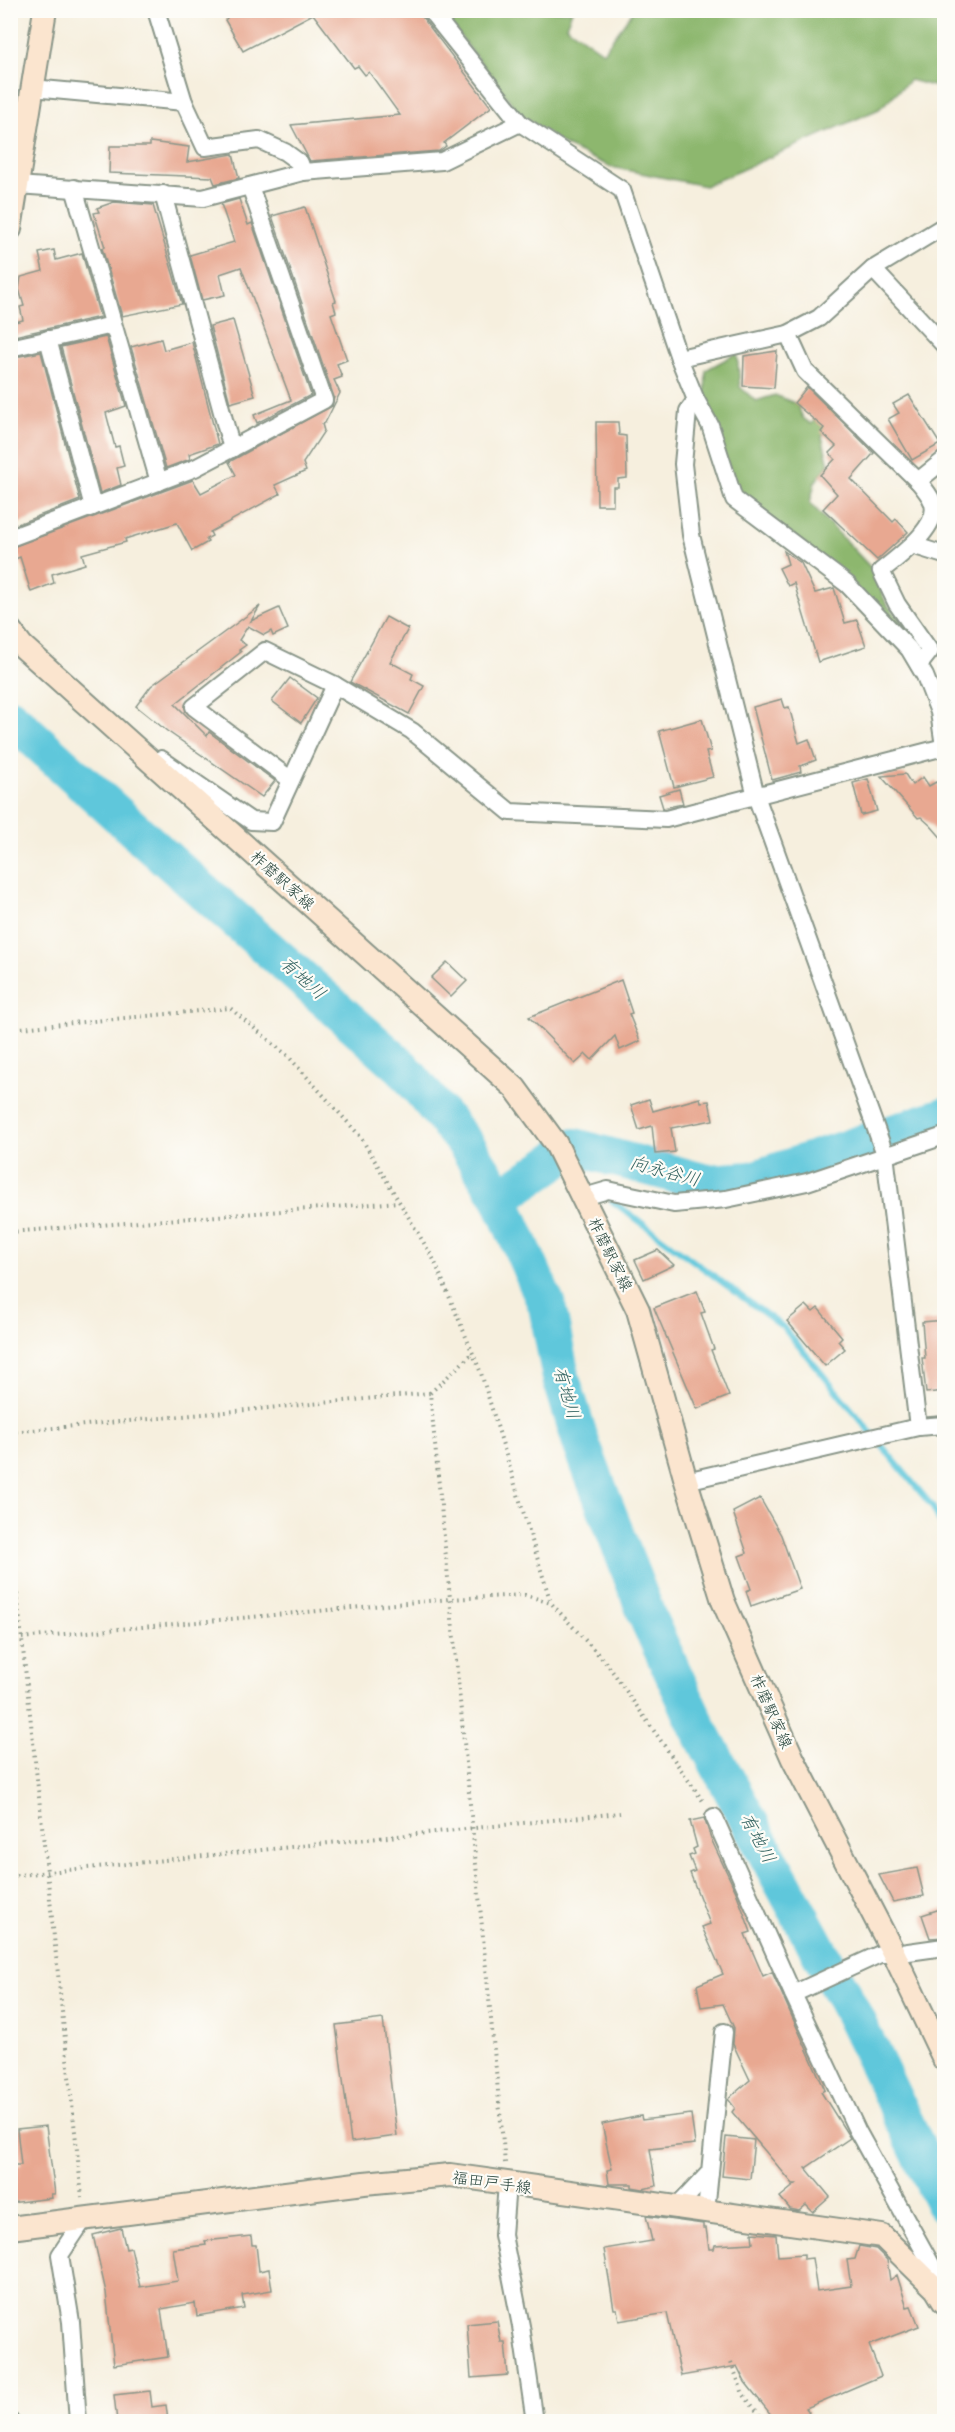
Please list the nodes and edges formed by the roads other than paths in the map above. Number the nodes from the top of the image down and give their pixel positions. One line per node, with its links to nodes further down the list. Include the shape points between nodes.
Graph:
1 (45, 10): 4 (main road)
2 (156, 10): 5 (street)
3 (430, 10): 6 (street)
4 (32, 88): 5 (street); 8 (main road)
5 (184, 102): 7 (street, via 205,147 259,140 285,152 300,163)
6 (520, 123): 7 (street, via 442,161); 20 (street, via 622,190)
7 (303, 172): 9 (street)
8 (17, 185): 10 (street); 13 (main road)
9 (250, 186): 11 (street, via 203,198); 22 (street, via 324,400)
10 (74, 189): 11 (street); 15 (street)
11 (163, 194): 22 (street)
12 (945, 226): 14 (street)
13 (10, 229)
14 (873, 269): 16 (street, via 819,318); 18 (street)
15 (114, 325): 17 (street); 25 (street)
16 (789, 334): 20 (street); 24 (street, via 805,371)
17 (48, 339): 19 (street); 26 (street)
18 (945, 345)
19 (10, 348)
20 (679, 358): 21 (street)
21 (696, 400): 31 (street, via 710,425 734,499 847,584 909,649); 36 (street, via 688,411 683,464 691,535)
22 (232, 449): 25 (street)
23 (945, 460): 24 (street)
24 (918, 481): 28 (street, via 933,502 932,520)
25 (159, 482): 26 (street)
26 (93, 507): 27 (street)
27 (10, 538)
28 (912, 545): 29 (street); 31 (street, via 881,571 897,604 930,651)
29 (945, 555)
30 (14, 639): 34 (main road, 柞磨駅家線)
31 (919, 666): 33 (street, via 939,712)
32 (334, 685): 35 (street); 35 (street, via 265,651 194,707); 36 (street, via 412,731 510,812 666,819)
33 (944, 746): 36 (street)
34 (138, 751): 35 (street, via 149,751 251,821 272,822); 39 (main road, 柞磨駅家線, via 515,1088 556,1144)
35 (291, 780)
36 (756, 796): 38 (street)
37 (945, 1136): 38 (street)
38 (885, 1154): 39 (street, via 807,1182 726,1199 674,1204 608,1190); 41 (street)
39 (584, 1197): 42 (main road, 柞磨駅家線, via 638,1310)
40 (945, 1425): 41 (street)
41 (918, 1427): 42 (street)
42 (686, 1481): 45 (main road, 柞磨駅家線, via 723,1601)
43 (714, 1817): 46 (street)
44 (945, 1947): 45 (street)
45 (887, 1954): 46 (street); 48 (main road, 柞磨駅家線)
46 (793, 1994): 55 (street, via 857,2130 941,2282)
47 (724, 2032): 49 (street)
48 (945, 2059)
49 (710, 2172): 51 (street); 52 (street)
50 (507, 2184): 51 (main road, 福田戸手線); 53 (main road, 福田戸手線, via 450,2175); 57 (street, via 502,2235)
51 (677, 2207): 52 (main road, 福田戸手線)
52 (706, 2211): 55 (main road, 福田戸手線, via 882,2236)
53 (84, 2219): 54 (main road, 福田戸手線); 56 (street, via 60,2255 71,2322)
54 (10, 2228)
55 (940, 2296)
56 (78, 2421)
57 (535, 2421)

